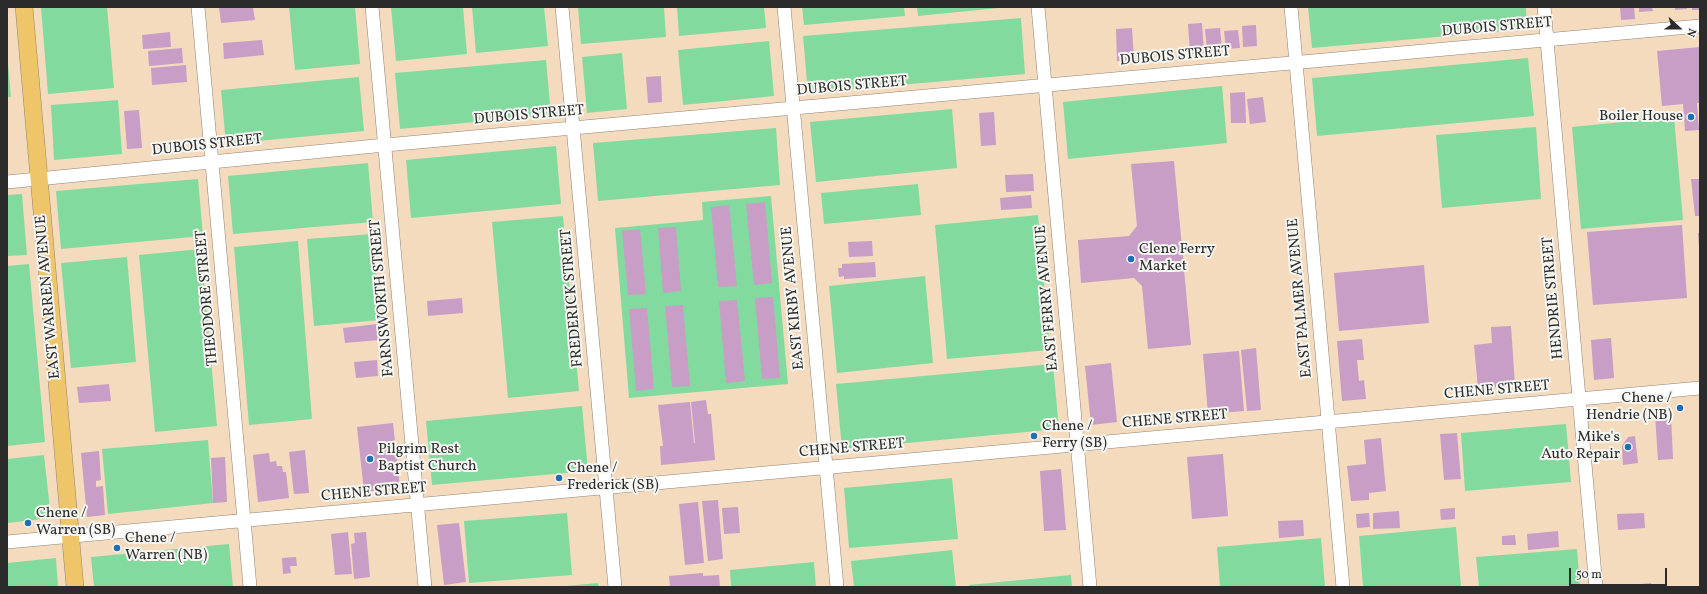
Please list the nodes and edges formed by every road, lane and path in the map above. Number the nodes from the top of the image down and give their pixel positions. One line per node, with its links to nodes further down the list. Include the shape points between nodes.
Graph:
1 (24, 7): 17 (main road, EAST WARREN AVENUE)
2 (198, 7): 16 (street, THEODORE STREET)
3 (372, 7): 15 (street, FARNSWORTH STREET)
4 (562, 7): 14 (street, FREDERICK STREET)
5 (784, 7): 13 (street, EAST KIRBY AVENUE)
6 (1038, 7): 12 (street, EAST FERRY AVENUE)
7 (1291, 7): 11 (street, EAST PALMER AVENUE)
8 (1544, 7): 10 (street, HENDRIE STREET)
9 (1700, 26): 10 (street, DUBOIS STREET)
10 (1547, 40): 11 (street, DUBOIS STREET); 20 (street, HENDRIE STREET)
11 (1296, 62): 12 (street, DUBOIS STREET); 21 (street, EAST PALMER AVENUE)
12 (1045, 85): 13 (street, DUBOIS STREET); 22 (street, EAST FERRY AVENUE)
13 (793, 108): 14 (street, DUBOIS STREET); 23 (street, EAST KIRBY AVENUE)
14 (573, 128): 15 (street, DUBOIS STREET); 24 (street, FREDERICK STREET)
15 (385, 145): 16 (street, DUBOIS STREET); 25 (street, FARNSWORTH STREET)
16 (212, 161): 17 (street, DUBOIS STREET); 26 (street, THEODORE STREET)
17 (38, 178): 18 (street, DUBOIS STREET); 27 (main road, EAST WARREN AVENUE)
18 (7, 182)
19 (1700, 388): 20 (street, CHENE STREET)
20 (1579, 400): 21 (street, CHENE STREET); 36 (street, HENDRIE STREET)
21 (1328, 422): 22 (street, CHENE STREET); 35 (street, EAST PALMER AVENUE)
22 (1077, 445): 23 (street, CHENE STREET); 34 (street, EAST FERRY AVENUE)
23 (826, 468): 24 (street, CHENE STREET); 33 (street, EAST KIRBY AVENUE)
24 (606, 488): 25 (street, CHENE STREET); 32 (street, FREDERICK STREET)
25 (417, 505): 26 (street, CHENE STREET); 31 (street, FARNSWORTH STREET)
26 (244, 521): 27 (street, CHENE STREET); 30 (street, THEODORE STREET)
27 (71, 536): 28 (street, CHENE STREET); 29 (main road, EAST WARREN AVENUE)
28 (7, 542)
29 (75, 587)
30 (250, 587)
31 (425, 587)
32 (615, 587)
33 (837, 587)
34 (1090, 587)
35 (1343, 587)
36 (1596, 587)

